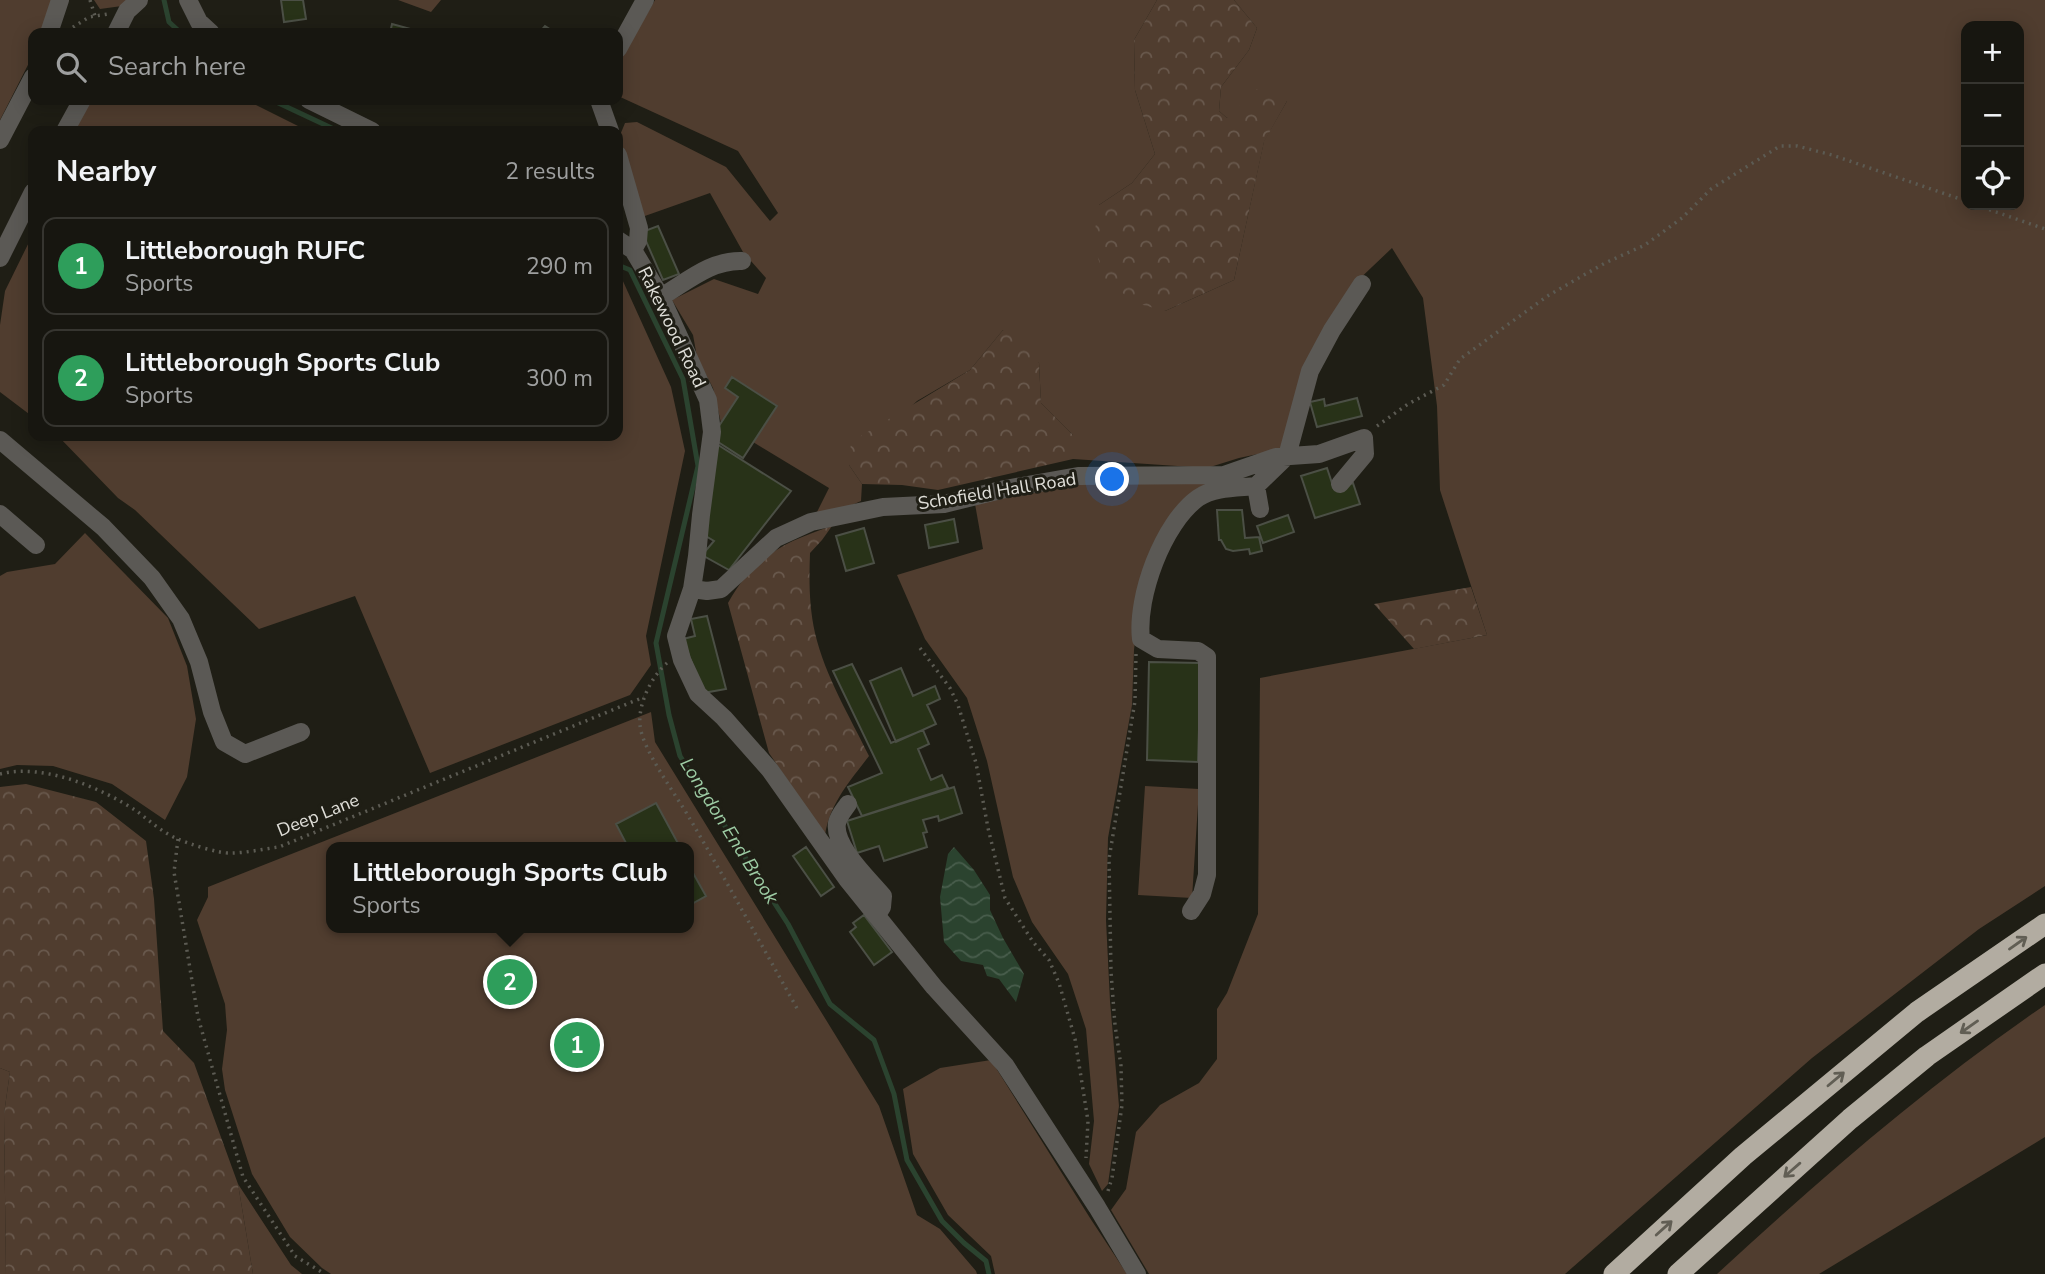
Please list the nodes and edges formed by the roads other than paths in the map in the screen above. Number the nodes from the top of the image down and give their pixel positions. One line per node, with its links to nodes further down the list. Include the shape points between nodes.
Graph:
1 (60, 0): 5 (street)
2 (188, 0): 7 (street)
3 (645, 0): 8 (street)
4 (133, 6): 6 (street)
5 (51, 28)
6 (119, 28)
7 (206, 28)
8 (623, 40)
9 (28, 87): 16 (street)
10 (79, 105): 13 (street)
11 (319, 105): 14 (street)
12 (601, 105): 15 (street)
13 (68, 126)
14 (362, 126)
15 (608, 126)
16 (0, 140)
17 (623, 173): 19 (street, via 639,228 639,241)
18 (28, 202): 20 (street)
19 (625, 245): 23 (street, Rakewood Road)
20 (0, 258)
21 (742, 261): 23 (street, via 714,264)
22 (1362, 284): 25 (street, via 1310,371)
23 (661, 297): 31 (street, Rakewood Road, via 708,400 712,432)
24 (0, 440): 32 (street, via 103,527 152,578 181,619 224,742 245,754)
25 (1287, 456): 26 (street, Schofield Hall Road, via 1319,454 1364,438 1365,454); 27 (street); 31 (street, Schofield Hall Road, via 1224,475 1078,476 944,503 883,507 811,522 776,538 721,589)
26 (1340, 484)
27 (1256, 486): 28 (street); 34 (street, via 1208,494 1181,516 1163,543 1145,587 1139,624 1141,639 1158,649 1198,651 1207,657 1207,875)
28 (1260, 509)
29 (0, 514): 30 (street)
30 (36, 545)
31 (692, 589): 35 (street, Rakewood Road, via 676,636 698,694 771,770)
32 (301, 732)
33 (848, 804): 35 (street, via 836,826 839,838 883,896)
34 (1191, 911)
35 (877, 915): 38 (street, Rakewood Road, via 1005,1065)
36 (2045, 924): 39 (highway, one-way to 36, via 1743,1156 1917,1012)
37 (2045, 974): 40 (highway, one-way to 40, via 1927,1056)
38 (1137, 1274)
39 (1614, 1274)
40 (1678, 1274)

